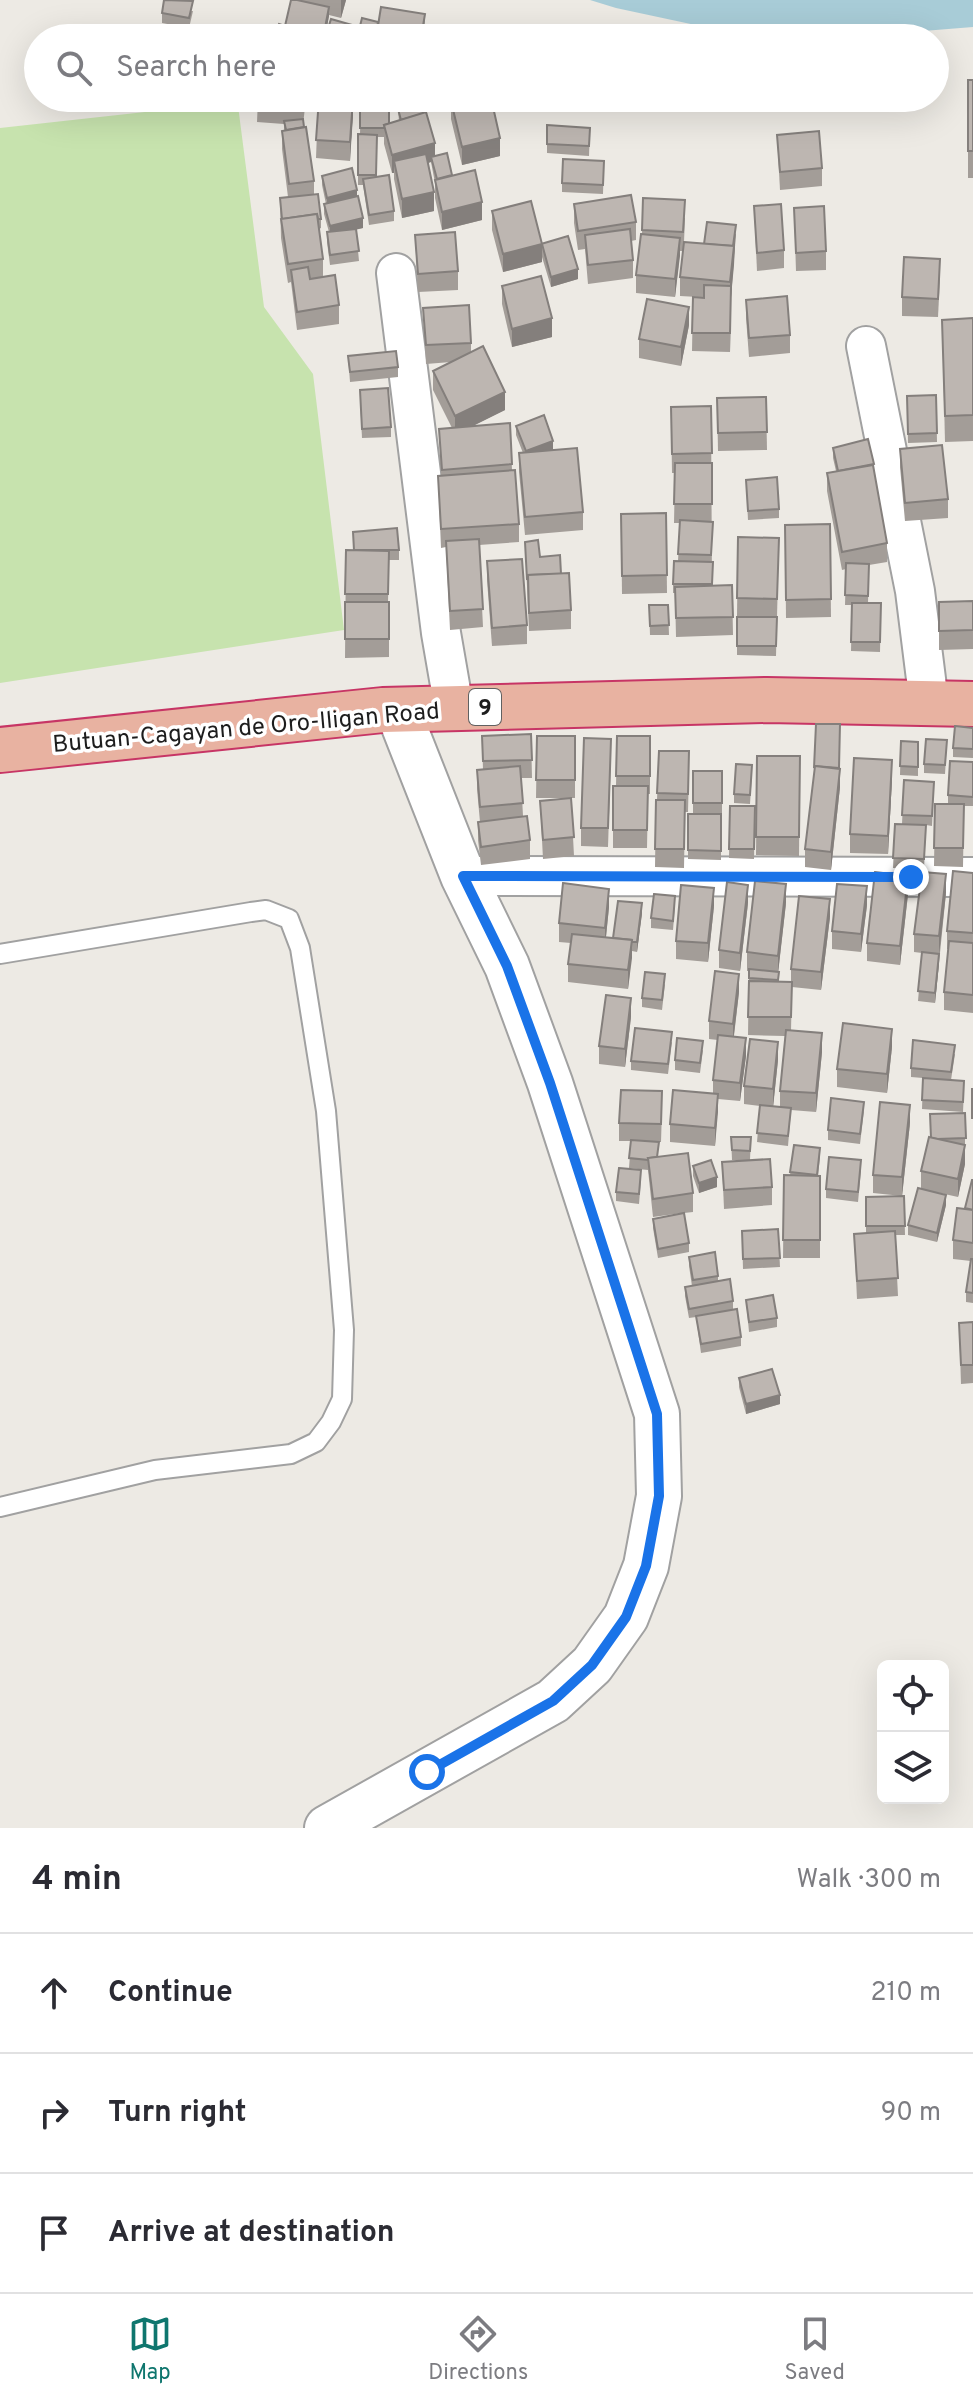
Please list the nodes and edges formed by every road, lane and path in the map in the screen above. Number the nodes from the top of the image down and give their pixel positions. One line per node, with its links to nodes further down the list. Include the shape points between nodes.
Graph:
1 (396, 273): 5 (street)
2 (866, 346): 3 (street, via 915,591)
3 (929, 703): 4 (highway, Butuan-Cagayan de Oro-Iligan Road / 9); 5 (highway, Butuan-Cagayan de Oro-Iligan Road / 9, via 767,700)
4 (973, 704)
5 (454, 708): 6 (highway, Butuan-Cagayan de Oro-Iligan Road / 9)
6 (398, 711): 7 (highway, Butuan-Cagayan de Oro-Iligan Road / 9); 8 (street)
7 (0, 750)
8 (463, 876): 9 (street); 12 (street, via 507,966 545,1069 657,1414 659,1496 646,1566 626,1617 592,1665 553,1701)
9 (973, 877)
10 (0, 954): 11 (lane, via 266,910 289,919 300,948 326,1111 344,1330 342,1399 316,1442 291,1454 155,1470)
11 (0, 1507)
12 (327, 1828)

